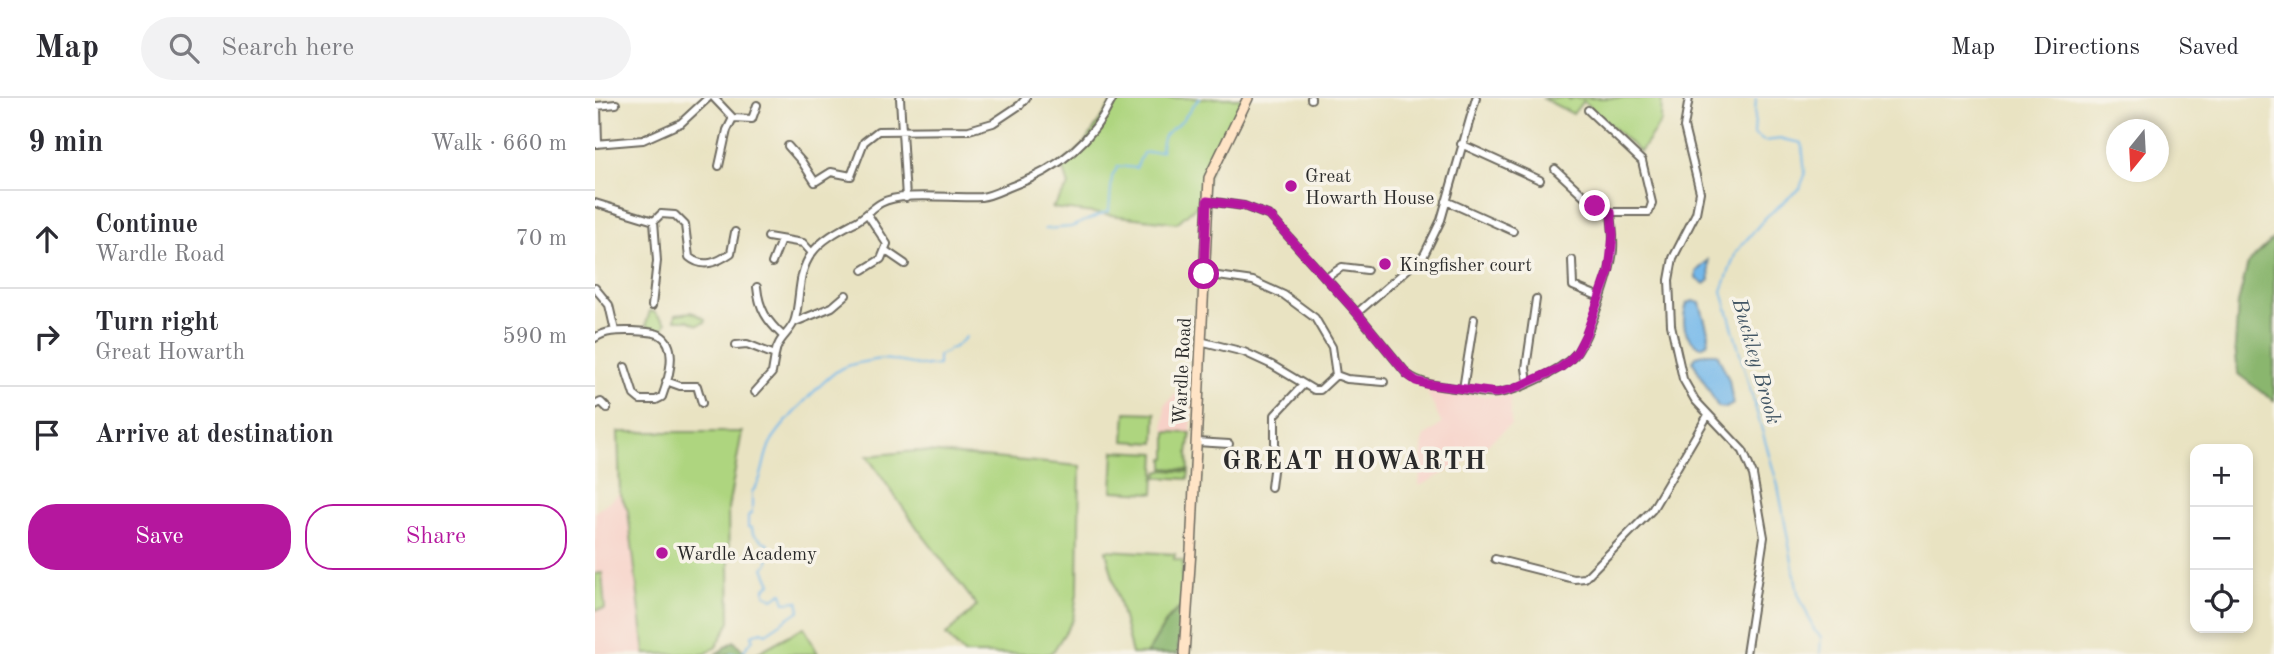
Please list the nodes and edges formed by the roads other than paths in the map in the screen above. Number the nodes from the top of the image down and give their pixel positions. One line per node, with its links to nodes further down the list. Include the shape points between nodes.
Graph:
1 (708, 98): 14 (street, via 681,123 643,140)
2 (714, 98): 12 (street)
3 (900, 98): 13 (street)
4 (1026, 98): 13 (street, via 993,123 969,130)
5 (1113, 98): 20 (street, via 1081,146 1025,182 984,197)
6 (1248, 98): 21 (street, Wardle Road, via 1213,166)
7 (1476, 98): 15 (street)
8 (1689, 98): 66 (street, via 1684,127 1700,192 1668,281 1683,379)
9 (616, 104): 14 (street, via 597,106)
10 (757, 105): 12 (street, via 752,118)
11 (1588, 110): 24 (street, via 1646,168 1652,203 1649,212)
12 (733, 118): 17 (street)
13 (902, 131): 16 (street, via 879,131 864,142 851,176 831,172 815,182); 20 (street)
14 (596, 144)
15 (1461, 144): 19 (street); 22 (street)
16 (787, 146)
17 (719, 166)
18 (1555, 169): 24 (street, via 1595,206)
19 (1540, 180)
20 (906, 198): 25 (street, via 881,203)
21 (1207, 201): 38 (street, Wardle Road); 39 (street, via 1244,206 1270,216)
22 (1446, 201): 27 (street); 46 (street, via 1424,254)
23 (595, 203): 26 (street)
24 (1611, 212): 43 (street, via 1612,253)
25 (868, 215): 31 (street, via 887,244); 32 (street, via 834,233)
26 (655, 221): 28 (street, via 661,214 675,215 685,225 689,257 698,263 711,264 731,253); 45 (street)
27 (1513, 231)
28 (735, 232)
29 (768, 237): 30 (street)
30 (781, 240): 32 (street, via 803,243); 34 (street)
31 (886, 251): 35 (street); 36 (street)
32 (812, 253): 48 (street, via 802,274)
33 (1573, 260): 43 (street, via 1573,286)
34 (772, 263)
35 (905, 264)
36 (863, 270)
37 (1367, 270): 39 (street, via 1342,267)
38 (1204, 274): 52 (street, Wardle Road); 56 (street, via 1253,281 1284,295 1314,318 1332,347)
39 (1326, 278): 46 (street)
40 (757, 287): 50 (street, via 767,320)
41 (595, 288): 49 (street, via 609,306)
42 (846, 295): 48 (street, via 832,307)
43 (1600, 297): 59 (street, via 1577,352 1560,368)
44 (1536, 299): 59 (street)
45 (652, 306)
46 (1357, 313): 61 (street, via 1416,381)
47 (1473, 319): 61 (street)
48 (795, 322): 50 (street)
49 (615, 331): 51 (street); 57 (street, via 660,335 671,358)
50 (783, 336): 54 (street)
51 (595, 338)
52 (1200, 341): 60 (street, via 1244,352); 67 (street, Wardle Road)
53 (736, 345): 54 (street, via 747,344)
54 (775, 355): 62 (street, via 772,373)
55 (625, 367): 57 (street, via 640,400 662,397)
56 (1336, 375): 58 (street); 60 (street, via 1320,390)
57 (666, 381): 63 (street, via 697,386)
58 (1384, 382)
59 (1528, 382): 61 (street, via 1497,393)
60 (1303, 385): 69 (street, via 1275,415)
61 (1463, 389)
62 (755, 392)
63 (702, 403)
64 (595, 405): 65 (street, via 601,402)
65 (607, 408)
66 (1708, 415): 70 (street, via 1652,510 1585,578); 72 (street, via 1743,451 1753,475 1764,537)
67 (1195, 442): 68 (street); 71 (street, Wardle Road)
68 (1229, 444)
69 (1271, 487)
70 (1495, 559)
71 (1184, 654)
72 (1746, 654)

